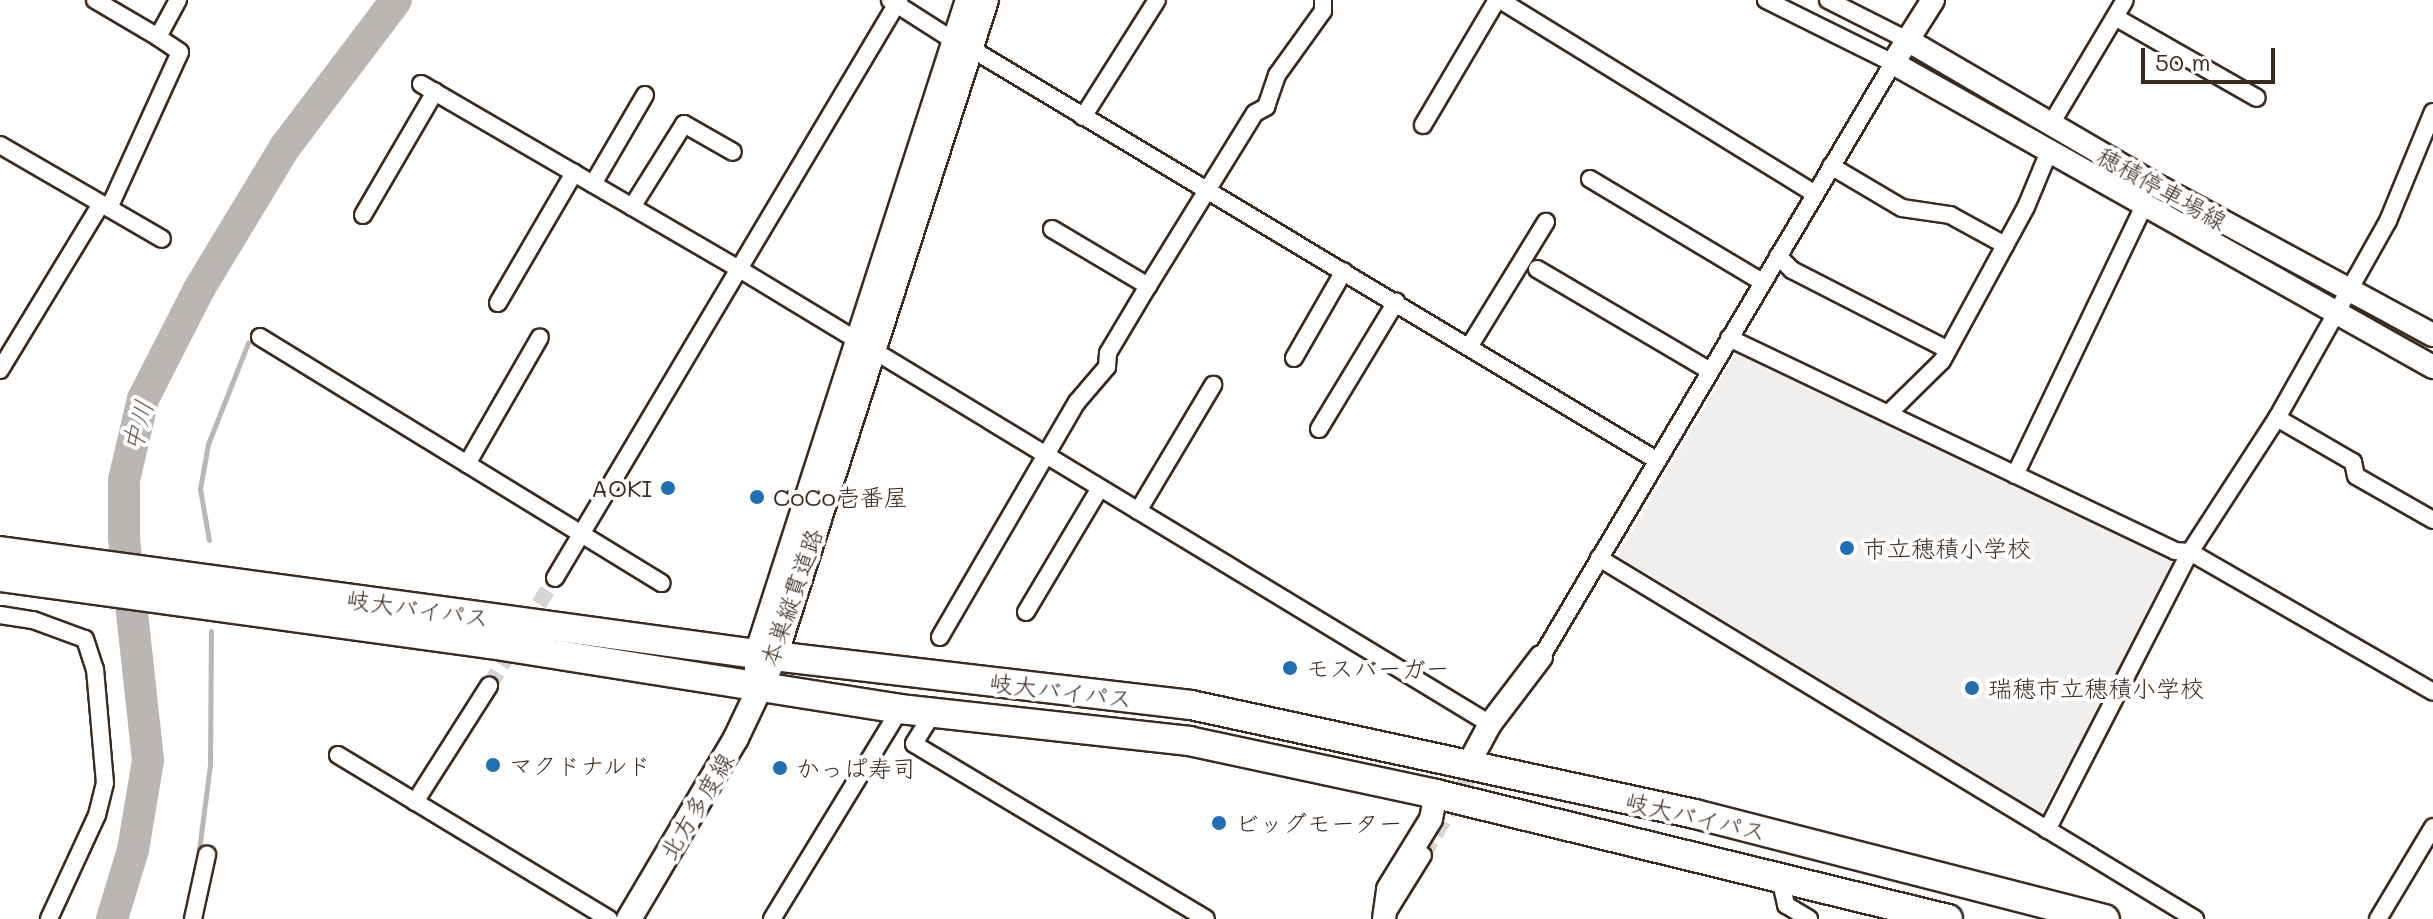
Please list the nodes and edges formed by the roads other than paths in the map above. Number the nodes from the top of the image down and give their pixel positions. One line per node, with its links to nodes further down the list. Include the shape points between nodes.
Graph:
1 (95, 0): 14 (street)
2 (178, 0): 14 (street)
3 (968, 0): 16 (main road, 本巣縦貫道路)
4 (986, 0): 16 (main road, 本巣縦貫道路)
5 (1157, 0): 21 (street)
6 (1323, 0): 31 (street, via 1323,11 1277,75 1266,107 1255,113)
7 (1498, 0): 23 (street); 32 (street)
8 (1766, 0): 17 (street)
9 (1828, 0): 15 (street)
10 (1933, 0): 15 (main road)
11 (2125, 0): 13 (street)
12 (895, 1): 16 (street); 43 (street)
13 (2115, 17): 19 (street); 22 (street)
14 (158, 37): 33 (street, via 180,52)
15 (1909, 41): 17 (main road); 22 (main road, 穂積停車場線)
16 (964, 47): 21 (street); 56 (main road, 本巣縦貫道路)
17 (1893, 63): 26 (main road, 穂積停車場線); 27 (street)
18 (645, 95): 30 (street)
19 (2257, 98)
20 (2433, 112): 47 (street, via 2388,221)
21 (1083, 117): 31 (street)
22 (2051, 124): 47 (main road, 穂積停車場線)
23 (1423, 125)
24 (0, 145): 33 (street)
25 (733, 152): 34 (street, via 684,124)
26 (2048, 154): 35 (main road, 穂積停車場線); 40 (street)
27 (1831, 166): 32 (street); 40 (street, via 1902,208 1950,215)
28 (574, 173): 30 (street); 36 (street, via 428,88); 49 (street)
29 (1590, 179): 45 (street)
30 (593, 184): 34 (street)
31 (1207, 191): 44 (street); 46 (street)
32 (1815, 194): 41 (street)
33 (105, 206): 39 (street); 55 (street)
34 (632, 207): 43 (street)
35 (2143, 208): 50 (main road, 穂積停車場線); 70 (street)
36 (363, 215)
37 (1546, 222): 57 (street)
38 (1052, 229): 46 (street)
39 (162, 239)
40 (2005, 245): 58 (street)
41 (1778, 256): 45 (street); 58 (street, via 1792,270)
42 (1537, 269): 62 (street)
43 (741, 270): 56 (street); 74 (street)
44 (1344, 271): 48 (street); 59 (street)
45 (1762, 282): 54 (street)
46 (1148, 286): 67 (street, via 1108,353 1107,367 1077,402)
47 (2350, 290): 50 (street); 51 (main road, 穂積停車場線)
48 (1396, 302): 57 (street); 66 (street)
49 (498, 303)
50 (2336, 315): 60 (main road, 穂積停車場線); 65 (street)
51 (2433, 335)
52 (260, 337): 69 (street)
53 (540, 337): 69 (street)
54 (1729, 338): 62 (street); 64 (street)
55 (7, 343): 61 (street)
56 (865, 347): 67 (street); 86 (main road, 本巣縦貫道路)
57 (1469, 347): 68 (street)
58 (1948, 350): 64 (street)
59 (1294, 358)
60 (2433, 367)
61 (0, 370)
62 (1710, 371): 68 (street)
63 (1213, 385): 72 (street)
64 (1889, 413): 70 (street)
65 (2277, 418): 73 (street, via 2353,462 2356,476); 76 (street)
66 (1319, 429)
67 (1045, 455): 71 (street); 85 (street)
68 (1658, 461): 77 (street)
69 (467, 464): 74 (street)
70 (2015, 475): 76 (street, via 2175,551)
71 (1100, 488): 72 (street); 83 (street)
72 (1138, 511): 94 (street)
73 (2433, 520)
74 (583, 535): 80 (street); 81 (street)
75 (0, 551): 78 (highway, 岐大バイパス)
76 (2190, 552): 90 (street); 100 (street)
77 (1599, 558): 87 (street); 100 (street)
78 (35, 568): 79 (highway, 岐大バイパス); 82 (highway, 岐大バイパス)
79 (0, 577)
80 (555, 578)
81 (662, 583)
82 (214, 593): 86 (highway, 岐大バイパス); 89 (highway, 岐大バイパス)
83 (1026, 612)
84 (0, 615): 105 (street, via 33,620 85,639 95,669 105,783 97,815)
85 (940, 637)
86 (766, 655): 89 (main road, 本巣縦貫道路); 96 (highway, 岐大バイパス, via 1191,705)
87 (1541, 657): 92 (street); 94 (main road)
88 (489, 686): 98 (street)
89 (757, 689): 91 (highway, 岐大バイパス); 108 (main road, 北方多度線, via 736,738)
90 (2433, 692)
91 (900, 709): 93 (highway, 岐大バイパス); 109 (street)
92 (1510, 709)
93 (933, 713): 97 (highway, 岐大バイパス, via 1189,741); 110 (street, via 914,744)
94 (1490, 724): 96 (main road)
95 (338, 755): 98 (street)
96 (1468, 765): 113 (highway, 岐大バイパス, via 1695,814)
97 (1436, 794): 103 (highway, 岐大バイパス); 104 (main road, via 1431,819 1388,889)
98 (415, 802): 107 (street)
99 (2433, 827): 115 (street)
100 (2047, 830): 114 (street)
101 (207, 855): 106 (street)
102 (1423, 855): 104 (street)
103 (1779, 874): 111 (street, via 1786,905); 112 (highway, 岐大バイパス)
104 (1384, 918)
105 (49, 919)
106 (193, 919)
107 (609, 919)
108 (629, 919)
109 (772, 919)
110 (1206, 919)
111 (1809, 919)
112 (1948, 919)
113 (2105, 919)
114 (2195, 919)
115 (2378, 919)

